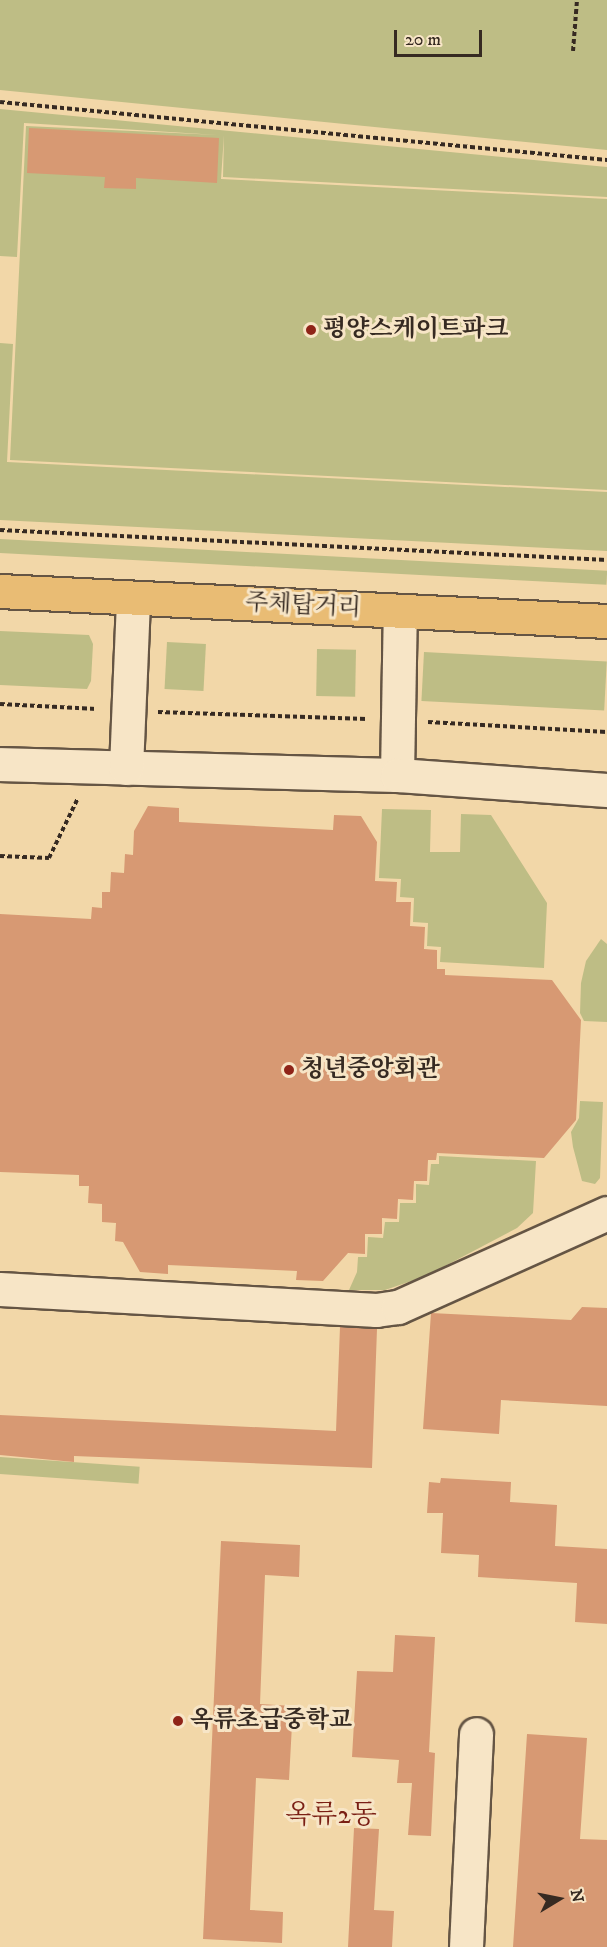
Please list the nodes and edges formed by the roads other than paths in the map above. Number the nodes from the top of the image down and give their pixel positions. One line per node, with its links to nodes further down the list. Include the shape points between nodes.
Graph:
1 (0, 591): 2 (main road, 주체탑거리)
2 (133, 598): 3 (main road, 주체탑거리); 6 (street)
3 (400, 611): 4 (main road, 주체탑거리); 7 (street)
4 (607, 621)
5 (0, 764): 6 (street)
6 (126, 768): 7 (street)
7 (397, 775): 8 (street)
8 (607, 790)
9 (607, 1213): 10 (street, via 398,1307 376,1310)
10 (0, 1289)
11 (476, 1734): 12 (street)
12 (466, 1947)

